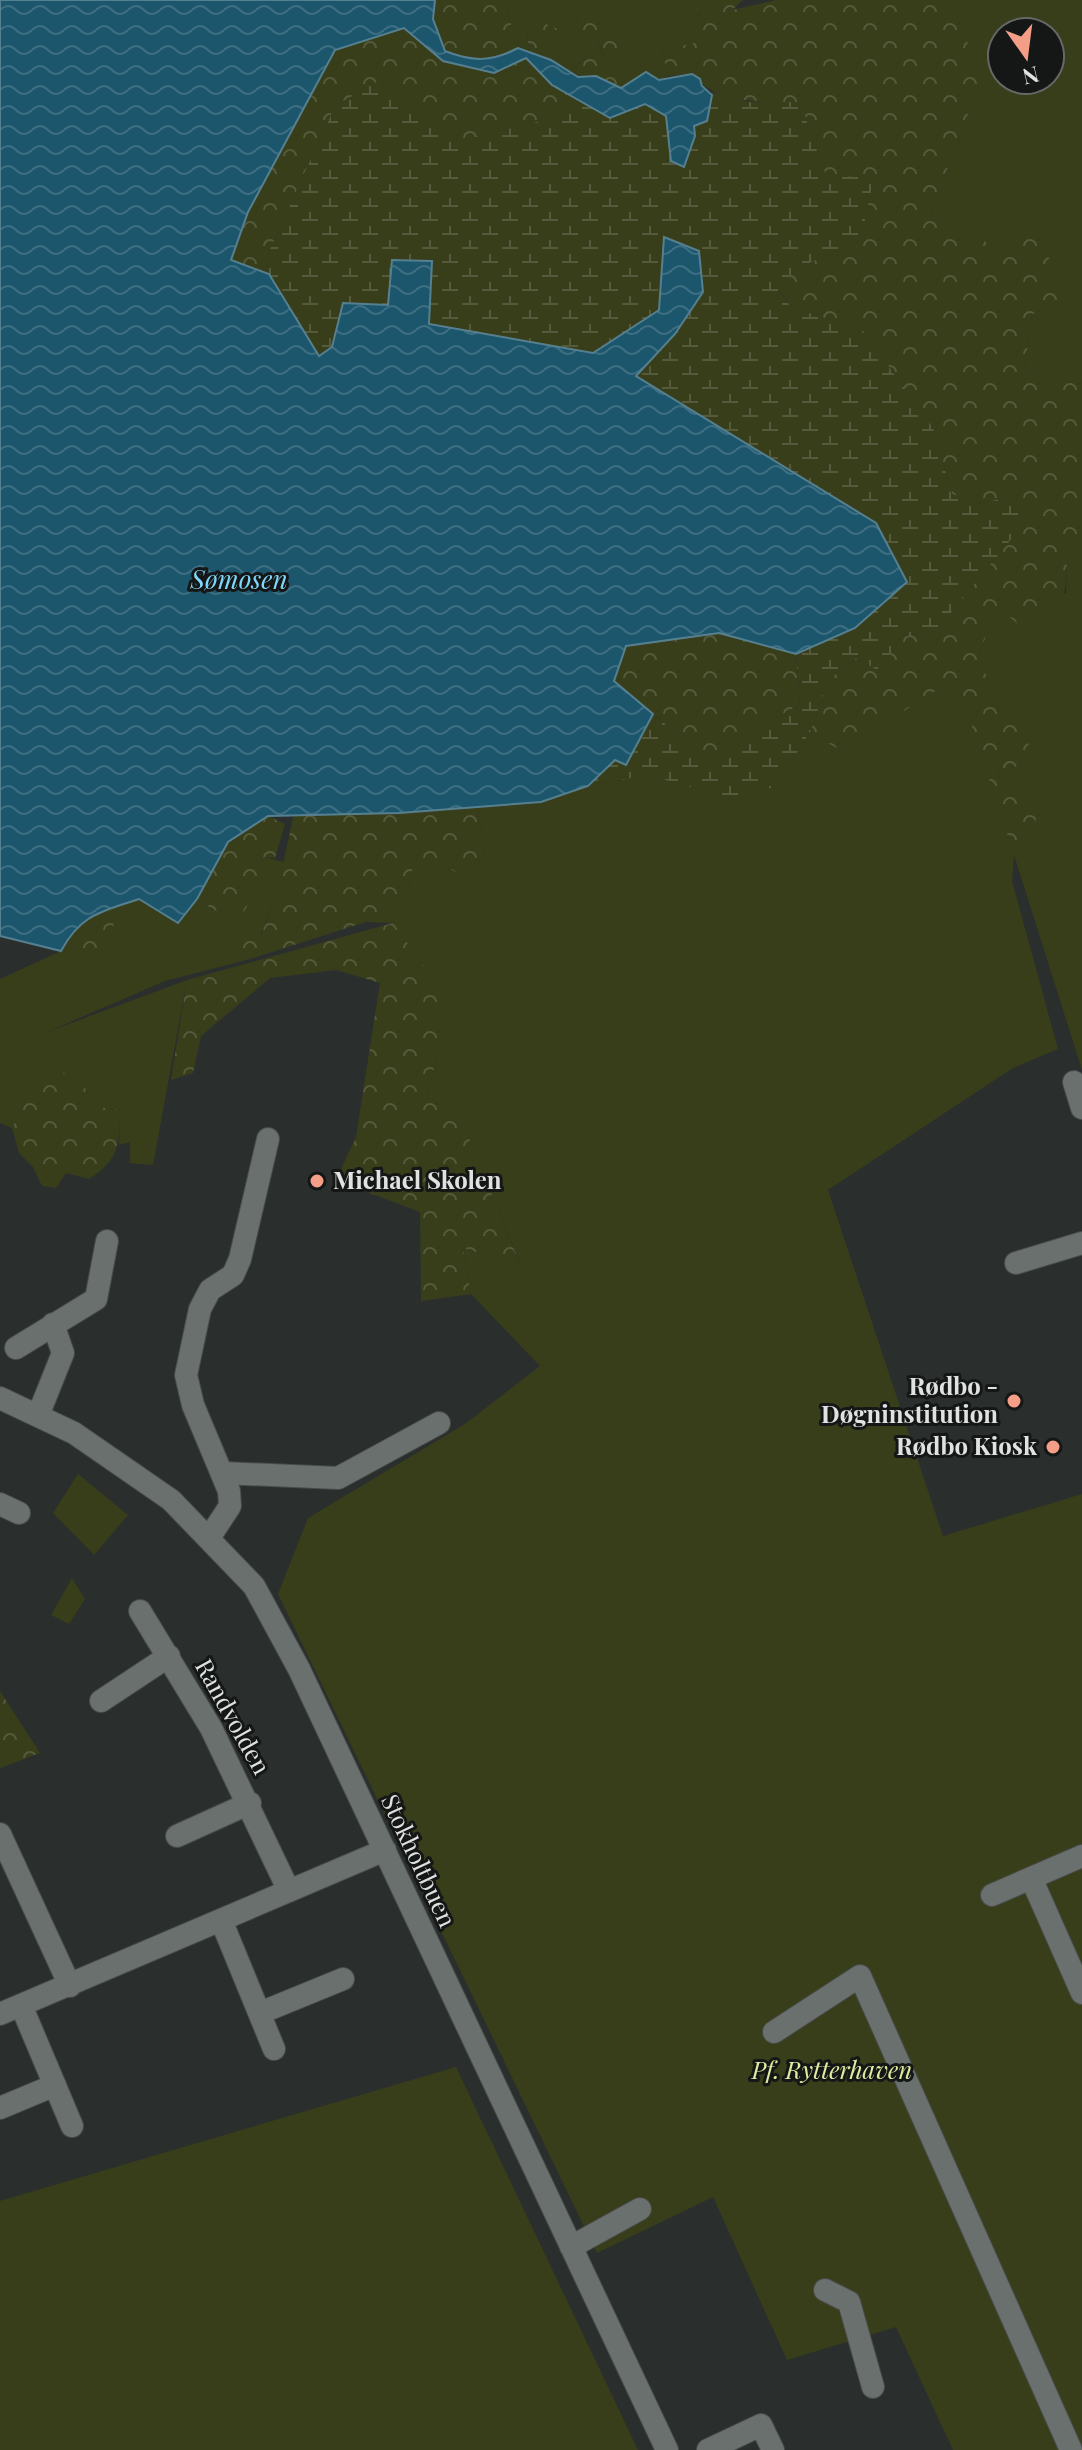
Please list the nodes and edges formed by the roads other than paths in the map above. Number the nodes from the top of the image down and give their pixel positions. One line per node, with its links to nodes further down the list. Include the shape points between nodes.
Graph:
1 (1074, 1082): 2 (street)
2 (1082, 1108)
3 (268, 1139): 12 (street, via 240,1259 233,1275 210,1290 200,1309 186,1375 193,1405)
4 (107, 1241): 7 (street, via 96,1299)
5 (1082, 1243): 6 (street)
6 (1016, 1263)
7 (53, 1324): 8 (street); 10 (street, via 63,1353)
8 (16, 1348)
9 (0, 1398): 10 (street, Stokholtbuen)
10 (39, 1413): 13 (street, Stokholtbuen, via 131,1469)
11 (439, 1423): 12 (street, via 338,1478)
12 (224, 1473): 13 (street, via 230,1506)
13 (209, 1538): 20 (street, Stokholtbuen, via 254,1586)
14 (140, 1611): 15 (street, Randvolden)
15 (169, 1656): 16 (street, Randvolden); 17 (street, Randvolden)
16 (101, 1701)
17 (250, 1803): 19 (street, Randvolden); 23 (street, Randvolden)
18 (0, 1834): 27 (street)
19 (177, 1836)
20 (385, 1850): 23 (street); 37 (street, Stokholtbuen)
21 (1082, 1856): 22 (street)
22 (1032, 1880): 24 (street); 28 (street)
23 (289, 1891): 25 (street)
24 (992, 1895)
25 (221, 1920): 27 (street); 30 (street)
26 (343, 1979): 30 (street)
27 (70, 1986): 29 (street)
28 (1082, 1993)
29 (10, 2009): 33 (street)
30 (260, 2013): 32 (street)
31 (774, 2032): 43 (street, via 860,1976)
32 (274, 2049)
33 (55, 2085): 34 (street); 35 (street)
34 (0, 2108)
35 (72, 2126)
36 (640, 2209): 37 (street)
37 (571, 2247): 40 (street, Stokholtbuen)
38 (825, 2290): 39 (street, via 849,2302)
39 (873, 2387)
40 (667, 2450)
41 (708, 2450): 42 (street, via 761,2425)
42 (773, 2450)
43 (1071, 2450)

